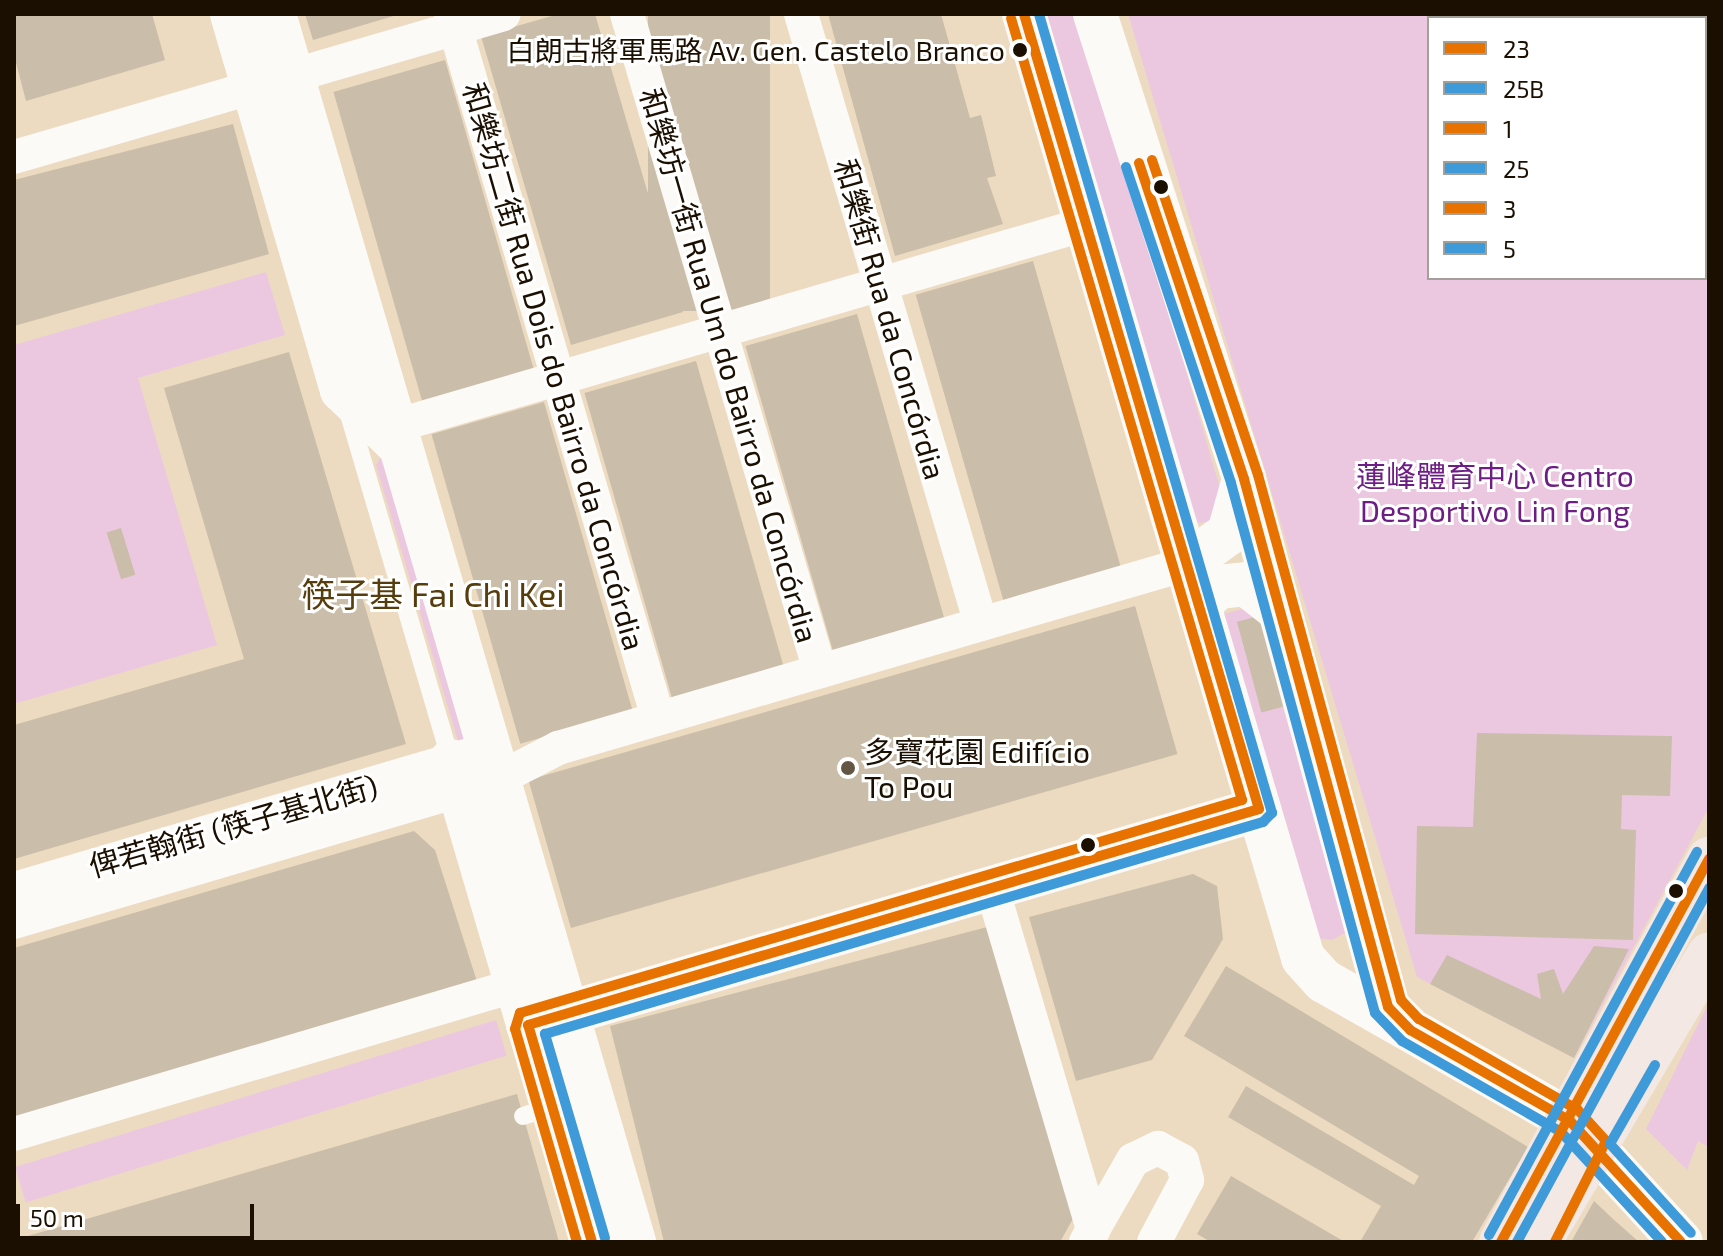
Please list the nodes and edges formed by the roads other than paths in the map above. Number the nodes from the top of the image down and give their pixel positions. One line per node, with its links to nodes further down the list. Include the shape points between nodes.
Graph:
1 (232, 14): 9 (street)
2 (274, 14): 9 (street)
3 (504, 14): 8 (street)
4 (627, 14): 13 (street, 和樂坊一街 Rua Um do Bairro da Concórdia)
5 (801, 14): 12 (street, 和樂街 Rua da Concórdia)
6 (1024, 14): 11 (street)
7 (1095, 14): 17 (street)
8 (453, 21): 9 (street); 14 (street, 和樂坊二街 Rua Dois do Bairro da Concórdia)
9 (273, 82): 10 (street); 15 (street); 16 (street)
10 (14, 157)
11 (1086, 224): 12 (street); 18 (street)
12 (881, 284): 13 (street); 21 (street, 和樂街 Rua da Concórdia)
13 (720, 331): 14 (street); 22 (street, 和樂坊一街 Rua Um do Bairro da Concórdia)
14 (558, 378): 16 (street); 23 (street, 和樂坊二街 Rua Dois do Bairro da Concórdia)
15 (342, 390): 16 (street); 24 (lane)
16 (398, 437): 24 (street)
17 (1244, 479): 18 (street, via 1229,533); 20 (street)
18 (1186, 564): 19 (street); 21 (street)
19 (1199, 605): 20 (street, via 1218,587 1246,584); 25 (street)
20 (1279, 610): 30 (street)
21 (981, 624): 22 (street)
22 (820, 671): 23 (street)
23 (658, 718): 24 (street)
24 (475, 770): 28 (street, 俾若翰街 (筷子基北街)); 29 (street); 33 (street); 33 (street)
25 (1259, 809): 27 (street); 31 (street)
26 (1709, 859): 36 (main road)
27 (992, 888): 33 (street); 37 (street)
28 (14, 889)
29 (14, 922)
30 (1366, 933): 31 (street, via 1346,955); 34 (street, via 1388,1007)
31 (1301, 952): 34 (street, via 1324,981)
32 (1709, 955): 36 (main road)
33 (537, 1008): 35 (street); 38 (street, via 542,1109); 39 (street)
34 (1410, 1030): 36 (street)
35 (14, 1134)
36 (1581, 1134): 41 (main road); 42 (main road); 43 (street)
37 (1090, 1236): 40 (street, via 1133,1160 1158,1148 1182,1161 1187,1180)
38 (592, 1242)
39 (634, 1242)
40 (1154, 1242)
41 (1501, 1242)
42 (1539, 1242)
43 (1681, 1242)

